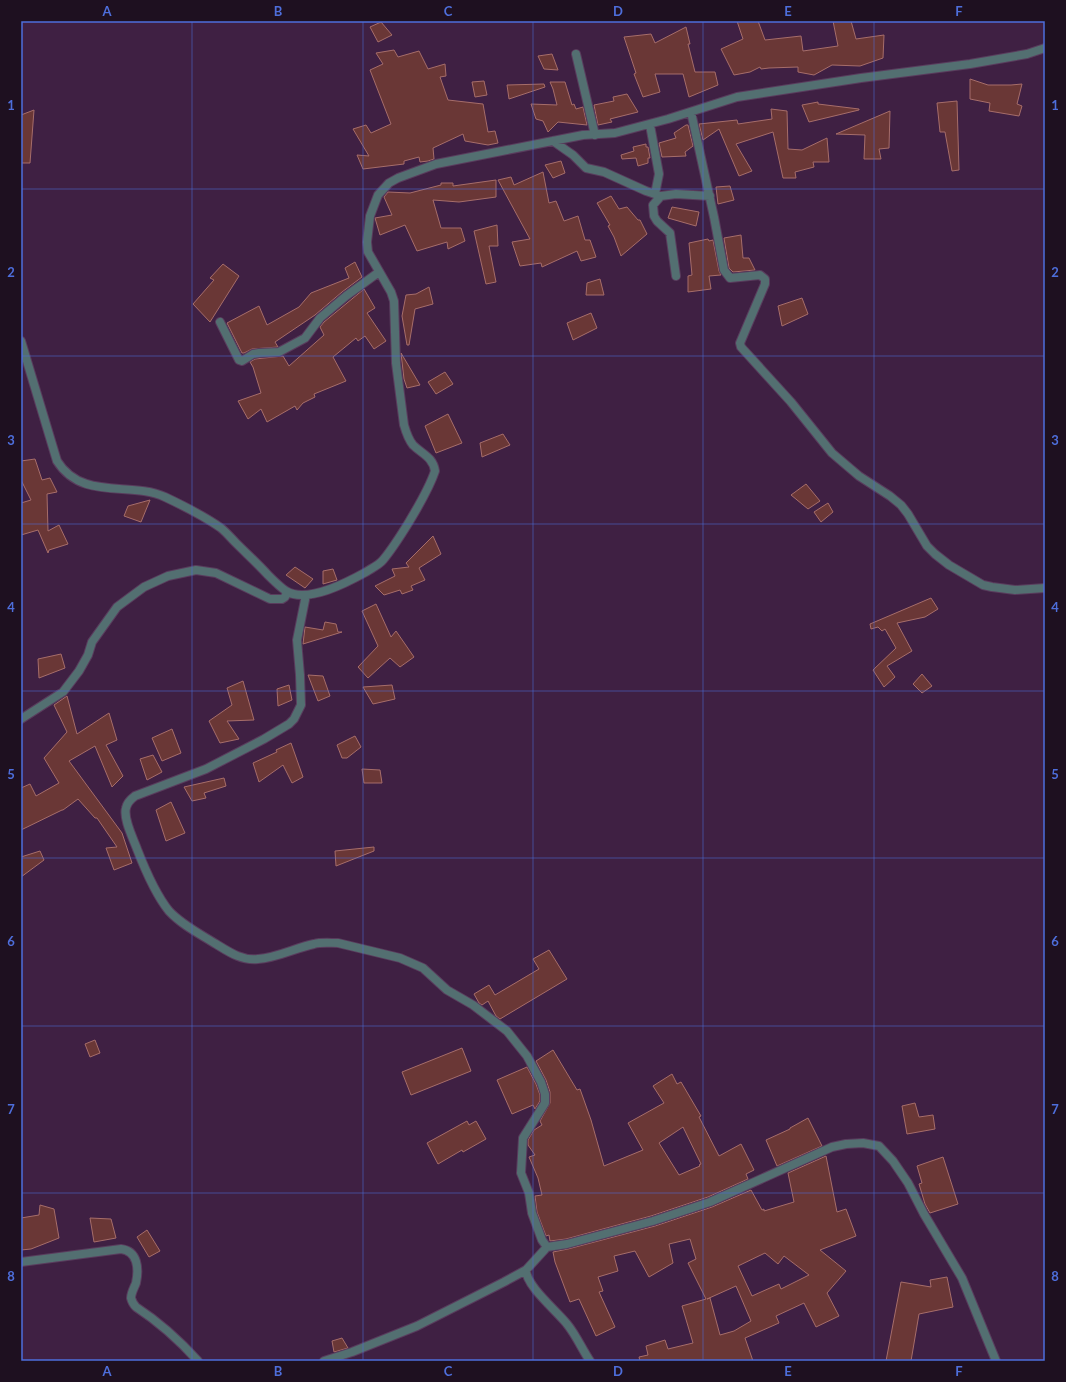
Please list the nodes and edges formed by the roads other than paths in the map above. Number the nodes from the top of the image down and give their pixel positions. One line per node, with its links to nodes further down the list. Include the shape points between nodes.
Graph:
1 (1045, 48): 3 (street, via 1027,54 970,64 737,97)
2 (576, 54): 5 (street)
3 (691, 112): 4 (street); 8 (street)
4 (650, 125): 5 (street); 7 (street, via 659,174)
5 (595, 135): 6 (street)
6 (552, 141): 7 (street, via 574,155 586,168 604,172); 9 (street, via 436,164 388,183 378,195 370,216 367,242 368,252)
7 (658, 195): 8 (street); 10 (street, via 653,205 654,216 670,233)
8 (710, 196): 13 (street, via 724,270 728,277 760,275 765,279 740,343 742,349 791,402 835,457 901,505 927,546 935,554 983,585 1015,590)
9 (379, 272): 11 (street, via 320,318 305,338 279,352 253,354 242,361 238,360); 15 (street, via 391,292 395,307 396,363 404,425 409,439 432,460 435,471 425,496 383,561 330,590)
10 (676, 276)
11 (220, 322)
12 (21, 341): 14 (street, via 57,461 63,470 77,481 106,489 164,496 189,509 221,528)
13 (1045, 588)
14 (287, 592): 15 (street); 16 (street, via 282,599 270,599 216,574 196,570 168,576 144,586 117,607 92,642 79,671 63,692)
15 (306, 595): 17 (street, via 297,640 301,705 294,719 264,739 206,769 135,796 126,807 133,838 150,879 169,911 191,929 231,954 256,960 315,944 328,943 400,958 423,968 447,990 473,1005 507,1031 527,1056 545,1094 545,1103 523,1138 522,1172 532,1213)
16 (21, 719)
17 (547, 1247): 19 (street); 23 (street, via 653,1221 710,1202 832,1147 863,1143 879,1146 908,1183 962,1278)
18 (21, 1262): 20 (street, via 121,1249 128,1251 135,1257 138,1269 131,1297 133,1304 185,1346)
19 (526, 1270): 21 (street, via 417,1326 359,1350); 22 (street, via 528,1279 567,1324)
20 (198, 1361)
21 (324, 1361)
22 (590, 1361)
23 (996, 1361)

